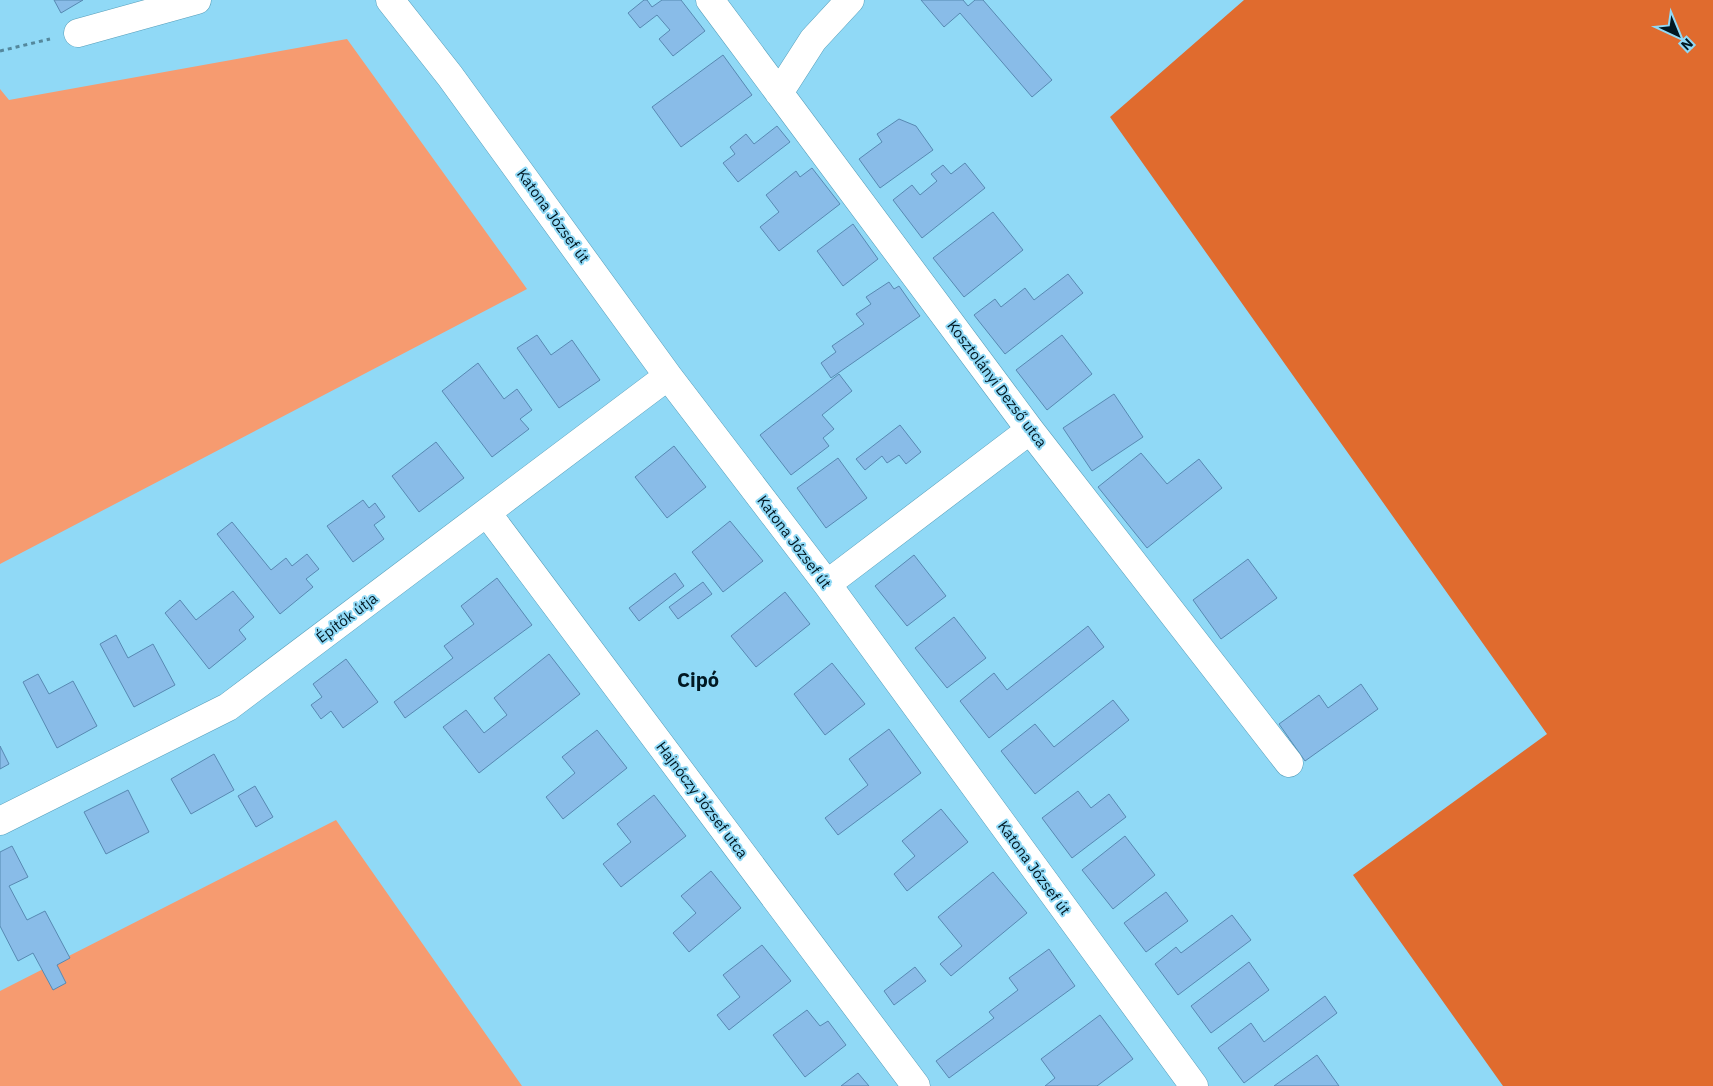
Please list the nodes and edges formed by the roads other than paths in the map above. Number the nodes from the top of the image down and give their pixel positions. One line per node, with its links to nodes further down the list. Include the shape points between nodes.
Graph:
1 (197, 0): 5 (street)
2 (390, 0): 7 (street, Katona József út, via 450,76)
3 (710, 0): 6 (street, Kosztolányi Dezső utca)
4 (850, 0): 6 (street, via 812,40)
5 (78, 33)
6 (779, 93): 8 (street, Kosztolányi Dezső utca)
7 (668, 376): 9 (street, Építők útja); 10 (street, Katona József út)
8 (1030, 430): 10 (street); 11 (street, Kosztolányi Dezső utca)
9 (487, 513): 12 (street, Építők útja, via 228,707); 13 (street, Hajnóczy József utca)
10 (827, 584): 14 (street, Katona József út)
11 (1290, 763)
12 (0, 821)
13 (916, 1086)
14 (1194, 1086)

